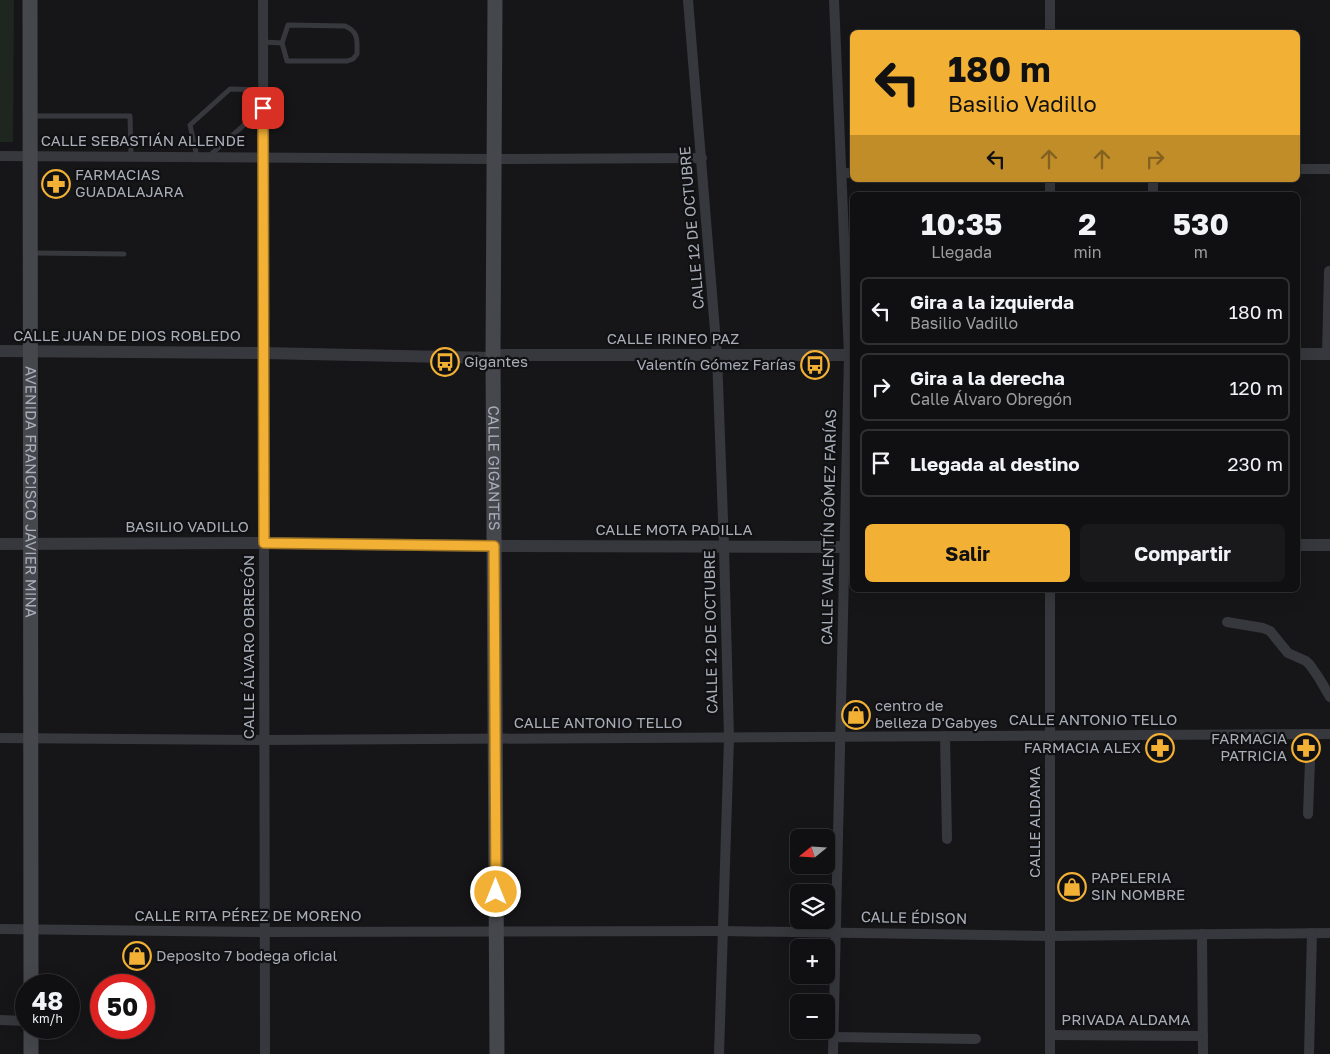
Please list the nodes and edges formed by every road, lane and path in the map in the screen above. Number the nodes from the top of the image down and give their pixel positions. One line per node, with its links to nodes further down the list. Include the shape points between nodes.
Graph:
1 (30, 0): 12 (main road, AVENIDA FRANCISCO JAVIER MINA)
2 (263, 0): 8 (street, CALLE ÁLVARO OBREGÓN)
3 (495, 0): 20 (main road, CALLE GIGANTES)
4 (688, 0): 19 (street, CALLE 12 DE OCTUBRE)
5 (834, 0): 23 (street, CALLE VALENTÍN GÓMEZ FARÍAS)
6 (1050, 0): 7 (street)
7 (1050, 30)
8 (263, 42): 9 (lane); 10 (street, CALLE ÁLVARO OBREGÓN)
9 (282, 42): 9 (lane, via 287,61 347,61 357,54 357,36 345,26 288,25)
10 (263, 90): 11 (street, CALLE ÁLVARO OBREGÓN); 16 (lane, via 230,89 190,125)
11 (263, 108): 17 (lane); 18 (street, CALLE ÁLVARO OBREGÓN)
12 (30, 116): 14 (main road, AVENIDA FRANCISCO JAVIER MINA); 15 (lane, via 130,116)
13 (0, 156): 14 (street, CALLE SEBASTIÁN ALLENDE)
14 (30, 156): 15 (street, CALLE SEBASTIÁN ALLENDE); 24 (main road, AVENIDA FRANCISCO JAVIER MINA)
15 (132, 156): 16 (street, CALLE SEBASTIÁN ALLENDE)
16 (197, 157): 17 (street, CALLE SEBASTIÁN ALLENDE)
17 (209, 157): 18 (street, CALLE SEBASTIÁN ALLENDE)
18 (263, 157): 20 (street, CALLE SEBASTIÁN ALLENDE); 31 (street, CALLE ÁLVARO OBREGÓN)
19 (702, 158): 20 (street, CALLE SEBASTIÁN ALLENDE); 34 (street, CALLE 12 DE OCTUBRE)
20 (495, 159): 36 (main road, CALLE GIGANTES)
21 (1300, 169): 22 (street)
22 (1330, 169)
23 (847, 173): 26 (street, CALLE VALENTÍN GÓMEZ FARÍAS)
24 (30, 253): 25 (lane); 30 (main road, AVENIDA FRANCISCO JAVIER MINA)
25 (124, 254)
26 (849, 268): 28 (street, CALLE VALENTÍN GÓMEZ FARÍAS)
27 (1329, 272): 33 (street)
28 (850, 312)
29 (0, 351): 30 (street, CALLE JUAN DE DIOS ROBLEDO)
30 (30, 351): 31 (street, CALLE JUAN DE DIOS ROBLEDO); 40 (main road, AVENIDA FRANCISCO JAVIER MINA)
31 (264, 353): 36 (street, CALLE JUAN DE DIOS ROBLEDO); 38 (street, CALLE ÁLVARO OBREGÓN)
32 (1300, 354): 33 (street)
33 (1328, 354)
34 (717, 355): 35 (street, CALLE IRINEO PAZ); 36 (street, CALLE IRINEO PAZ, via 501,355); 44 (street, CALLE 12 DE OCTUBRE)
35 (850, 355)
36 (493, 358): 43 (main road, CALLE GIGANTES)
37 (850, 419): 45 (street, CALLE VALENTÍN GÓMEZ FARÍAS)
38 (264, 543): 40 (street, BASILIO VADILLO); 43 (street, BASILIO VADILLO); 58 (street, CALLE ÁLVARO OBREGÓN)
39 (0, 544): 40 (street, BASILIO VADILLO)
40 (30, 544): 55 (main road, AVENIDA FRANCISCO JAVIER MINA)
41 (1300, 545): 42 (street)
42 (1330, 545)
43 (494, 546): 44 (street, CALLE MOTA PADILLA); 57 (main road, CALLE GIGANTES)
44 (724, 547): 45 (street, CALLE MOTA PADILLA); 56 (street, CALLE 12 DE OCTUBRE)
45 (848, 547): 53 (street, CALLE VALENTÍN GÓMEZ FARÍAS)
46 (1050, 592): 52 (street, CALLE ALDAMA)
47 (1227, 622): 48 (street, via 1270,632 1288,653 1310,665)
48 (1330, 697)
49 (1310, 734): 50 (street, CALLE ANTONIO TELLO); 52 (street, CALLE ANTONIO TELLO); 59 (street)
50 (1330, 734)
51 (944, 736): 52 (street, CALLE ANTONIO TELLO); 53 (street, CALLE ANTONIO TELLO); 60 (street)
52 (1050, 736): 70 (street, CALLE ALDAMA)
53 (839, 737): 56 (street, CALLE ANTONIO TELLO); 66 (street, CALLE VALENTÍN GÓMEZ FARÍAS)
54 (0, 738): 55 (street, CALLE ANTONIO TELLO)
55 (30, 738): 58 (street, CALLE ANTONIO TELLO); 62 (main road, AVENIDA FRANCISCO JAVIER MINA)
56 (729, 738): 57 (street, CALLE ANTONIO TELLO); 64 (street, CALLE 12 DE OCTUBRE)
57 (495, 739): 58 (street, CALLE ANTONIO TELLO); 63 (main road, CALLE GIGANTES)
58 (264, 740): 65 (street, CALLE ÁLVARO OBREGÓN)
59 (1308, 814)
60 (947, 839)
61 (0, 929): 62 (street, CALLE RITA PÉREZ DE MORENO)
62 (31, 929): 65 (street, CALLE RITA PÉREZ DE MORENO); 71 (main road, AVENIDA FRANCISCO JAVIER MINA)
63 (497, 931): 64 (street, CALLE ÉDISON); 65 (street, CALLE RITA PÉREZ DE MORENO); 83 (main road, CALLE GIGANTES)
64 (723, 931): 66 (street, CALLE ÉDISON); 84 (street, CALLE 12 DE OCTUBRE)
65 (265, 932): 82 (street, CALLE ÁLVARO OBREGÓN)
66 (836, 932): 70 (street, CALLE ÉDISON); 72 (street, CALLE VALENTÍN GÓMEZ FARÍAS)
67 (1312, 933): 68 (street, CALLE ÉDISON); 69 (street, CALLE ÉDISON); 88 (street)
68 (1330, 933)
69 (1202, 934): 70 (street, CALLE ÉDISON); 76 (street)
70 (1050, 936): 75 (street, CALLE ALDAMA)
71 (31, 974)
72 (834, 994)
73 (0, 1020): 74 (street)
74 (15, 1020)
75 (1050, 1035): 76 (street, PRIVADA ALDAMA); 86 (street, CALLE ALDAMA)
76 (1203, 1036): 87 (street)
77 (835, 1037): 80 (street)
78 (31, 1039): 81 (main road)
79 (833, 1039): 85 (street, CALLE VALENTÍN GÓMEZ FARÍAS)
80 (976, 1039)
81 (31, 1054)
82 (266, 1054)
83 (497, 1054)
84 (719, 1054)
85 (833, 1054)
86 (1050, 1054)
87 (1203, 1054)
88 (1309, 1054)

